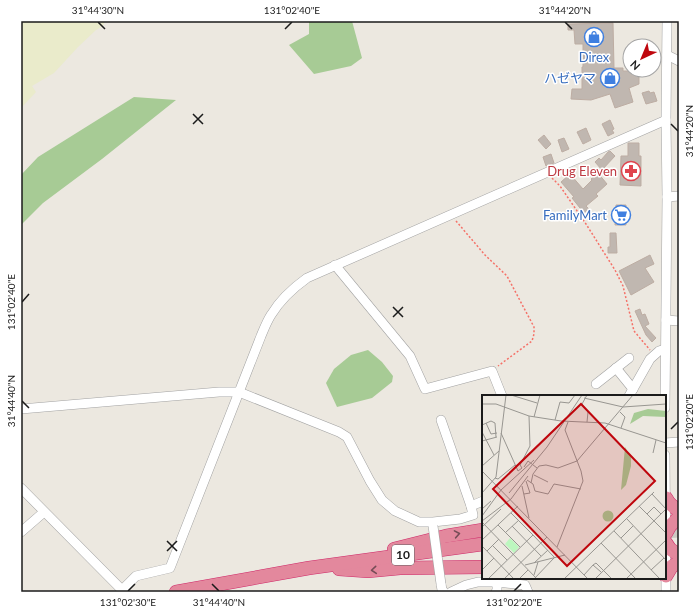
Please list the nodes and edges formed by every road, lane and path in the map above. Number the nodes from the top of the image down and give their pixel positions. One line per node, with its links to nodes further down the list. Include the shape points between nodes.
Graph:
1 (667, 21): 2 (street)
2 (667, 55): 3 (street); 4 (street)
3 (679, 62)
4 (666, 120): 5 (street); 7 (street)
5 (547, 173): 8 (street); 13 (path, via 560,186 615,270 623,286 634,331)
6 (679, 196): 7 (street)
7 (667, 197): 10 (street)
8 (451, 214): 9 (street); 16 (path, via 485,255 507,276 534,327 532,341)
9 (336, 265): 16 (street, via 410,356 425,389); 18 (street, via 306,278 280,302 270,316)
10 (666, 320): 11 (street); 12 (street)
11 (679, 321)
12 (665, 349): 13 (street); 21 (street)
13 (654, 355): 19 (street)
14 (629, 358): 15 (street)
15 (616, 368): 17 (street); 19 (street)
16 (492, 371): 20 (street)
17 (596, 384)
18 (239, 392): 22 (street); 34 (street, via 347,437 382,500 395,511 419,522); 47 (street, via 170,568 136,576)
19 (631, 393)
20 (502, 395)
21 (665, 395)
22 (21, 409)
23 (441, 420): 30 (street)
24 (679, 442): 25 (street)
25 (666, 443)
26 (21, 488): 31 (street)
27 (666, 500): 29 (highway)
28 (482, 502): 30 (street)
29 (679, 510)
30 (472, 511): 32 (street); 34 (street, via 460,518)
31 (44, 512): 36 (street); 47 (street)
32 (482, 514)
33 (679, 517): 37 (highway, via 670,526)
34 (433, 524): 46 (street, bridge)
35 (482, 530): 42 (highway, one-way to 35, via 446,536)
36 (21, 532)
37 (666, 536)
38 (666, 540): 40 (highway, via 670,549)
39 (482, 544): 42 (highway, 10)
40 (679, 555)
41 (679, 563): 44 (highway, via 672,566)
42 (324, 565): 43 (highway, one-way to 42, via 368,571 345,570); 48 (highway, 10)
43 (482, 567)
44 (666, 575): 52 (street)
45 (497, 582): 49 (street, via 478,582); 50 (street); 51 (street, via 525,585)
46 (443, 588)
47 (123, 591)
48 (176, 592)
49 (451, 592)
50 (496, 592)
51 (528, 592)
52 (666, 592)

